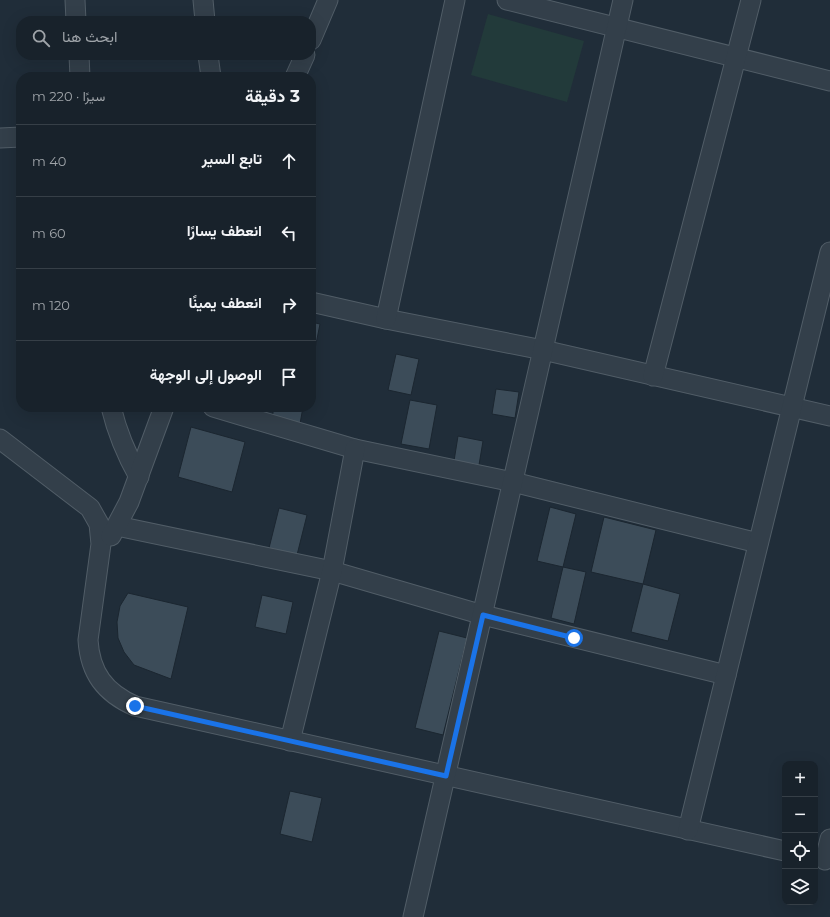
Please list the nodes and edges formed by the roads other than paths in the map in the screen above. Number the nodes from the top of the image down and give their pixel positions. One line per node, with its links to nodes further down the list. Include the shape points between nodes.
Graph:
1 (75, 0): 8 (street)
2 (203, 0): 9 (street)
3 (328, 0): 10 (street)
4 (455, 0): 24 (street)
5 (507, 0): 11 (street)
6 (623, 0): 11 (street)
7 (751, 0): 12 (street)
8 (76, 16)
9 (205, 16)
10 (316, 28)
11 (617, 28): 12 (street); 25 (street)
12 (736, 58): 19 (street); 26 (street)
13 (79, 60): 16 (street)
14 (209, 60): 17 (street)
15 (302, 60): 18 (street)
16 (80, 72)
17 (210, 72)
18 (297, 72)
19 (830, 81)
20 (16, 137): 21 (street)
21 (0, 138)
22 (830, 252): 27 (street)
23 (316, 303): 24 (street)
24 (386, 319): 25 (street)
25 (543, 350): 26 (street); 35 (street)
26 (653, 376): 27 (street)
27 (791, 408): 31 (street); 37 (street)
28 (112, 412): 34 (street, via 121,442)
29 (162, 412): 34 (street)
30 (230, 412): 33 (street)
31 (830, 416)
32 (0, 439): 38 (street, via 90,508 99,524)
33 (355, 448): 35 (street); 39 (street)
34 (139, 477): 36 (street)
35 (513, 482): 37 (street); 40 (street)
36 (117, 526): 38 (street); 39 (street)
37 (758, 543): 41 (street)
38 (100, 554): 42 (street, via 88,640 95,670 107,688 125,702 135,706)
39 (332, 571): 40 (street); 42 (street)
40 (483, 615): 41 (street); 43 (street)
41 (726, 675): 44 (street)
42 (290, 740): 43 (street)
43 (446, 776): 44 (street); 48 (street)
44 (688, 830): 46 (street)
45 (830, 838): 47 (street)
46 (782, 850)
47 (823, 860)
48 (413, 917)

